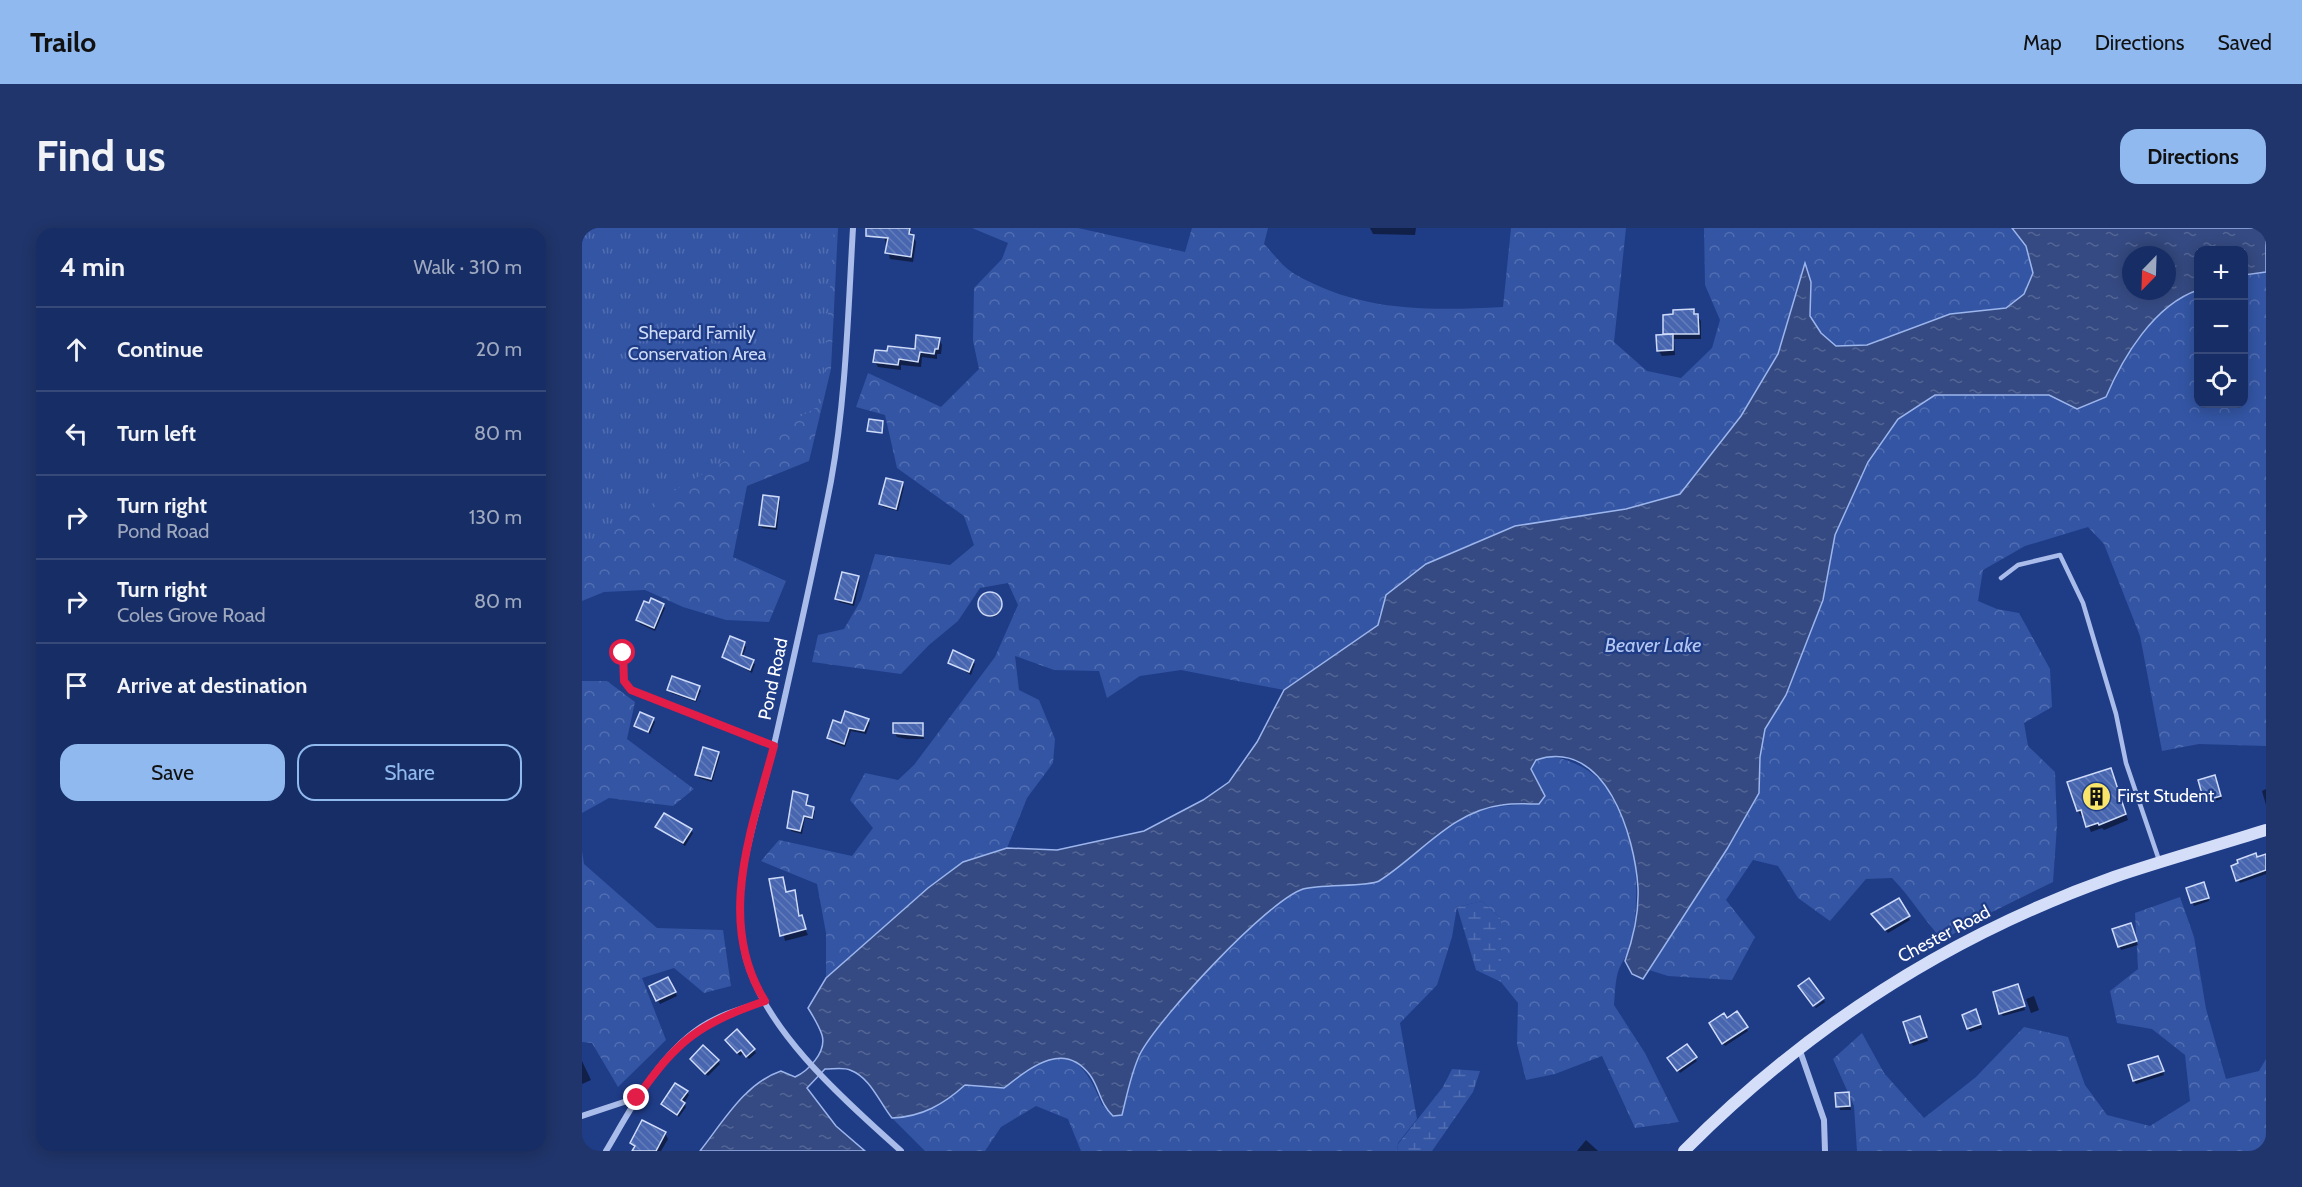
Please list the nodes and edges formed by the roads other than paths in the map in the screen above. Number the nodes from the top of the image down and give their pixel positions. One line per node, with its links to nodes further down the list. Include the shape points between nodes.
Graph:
1 (853, 228): 4 (street, Pond Road, via 838,440)
2 (2001, 578): 6 (lane, via 2018,565 2060,555 2083,603 2116,714 2126,763)
3 (615, 646): 4 (lane, via 623,653 624,681 631,690)
4 (774, 746): 7 (street, Pond Road, via 744,856 739,907 747,960)
5 (2266, 830): 6 (main road, Chester Road)
6 (2160, 863): 8 (main road, Chester Road, via 2050,902 1947,950 1896,980)
7 (765, 1001): 9 (street, via 715,1020 689,1036); 12 (street, Pond Road, via 796,1047 835,1091)
8 (1799, 1048): 13 (main road, Chester Road); 14 (street, via 1824,1120)
9 (637, 1098): 10 (street); 11 (street)
10 (582, 1116)
11 (606, 1151)
12 (901, 1151)
13 (1684, 1151)
14 (1825, 1151)

